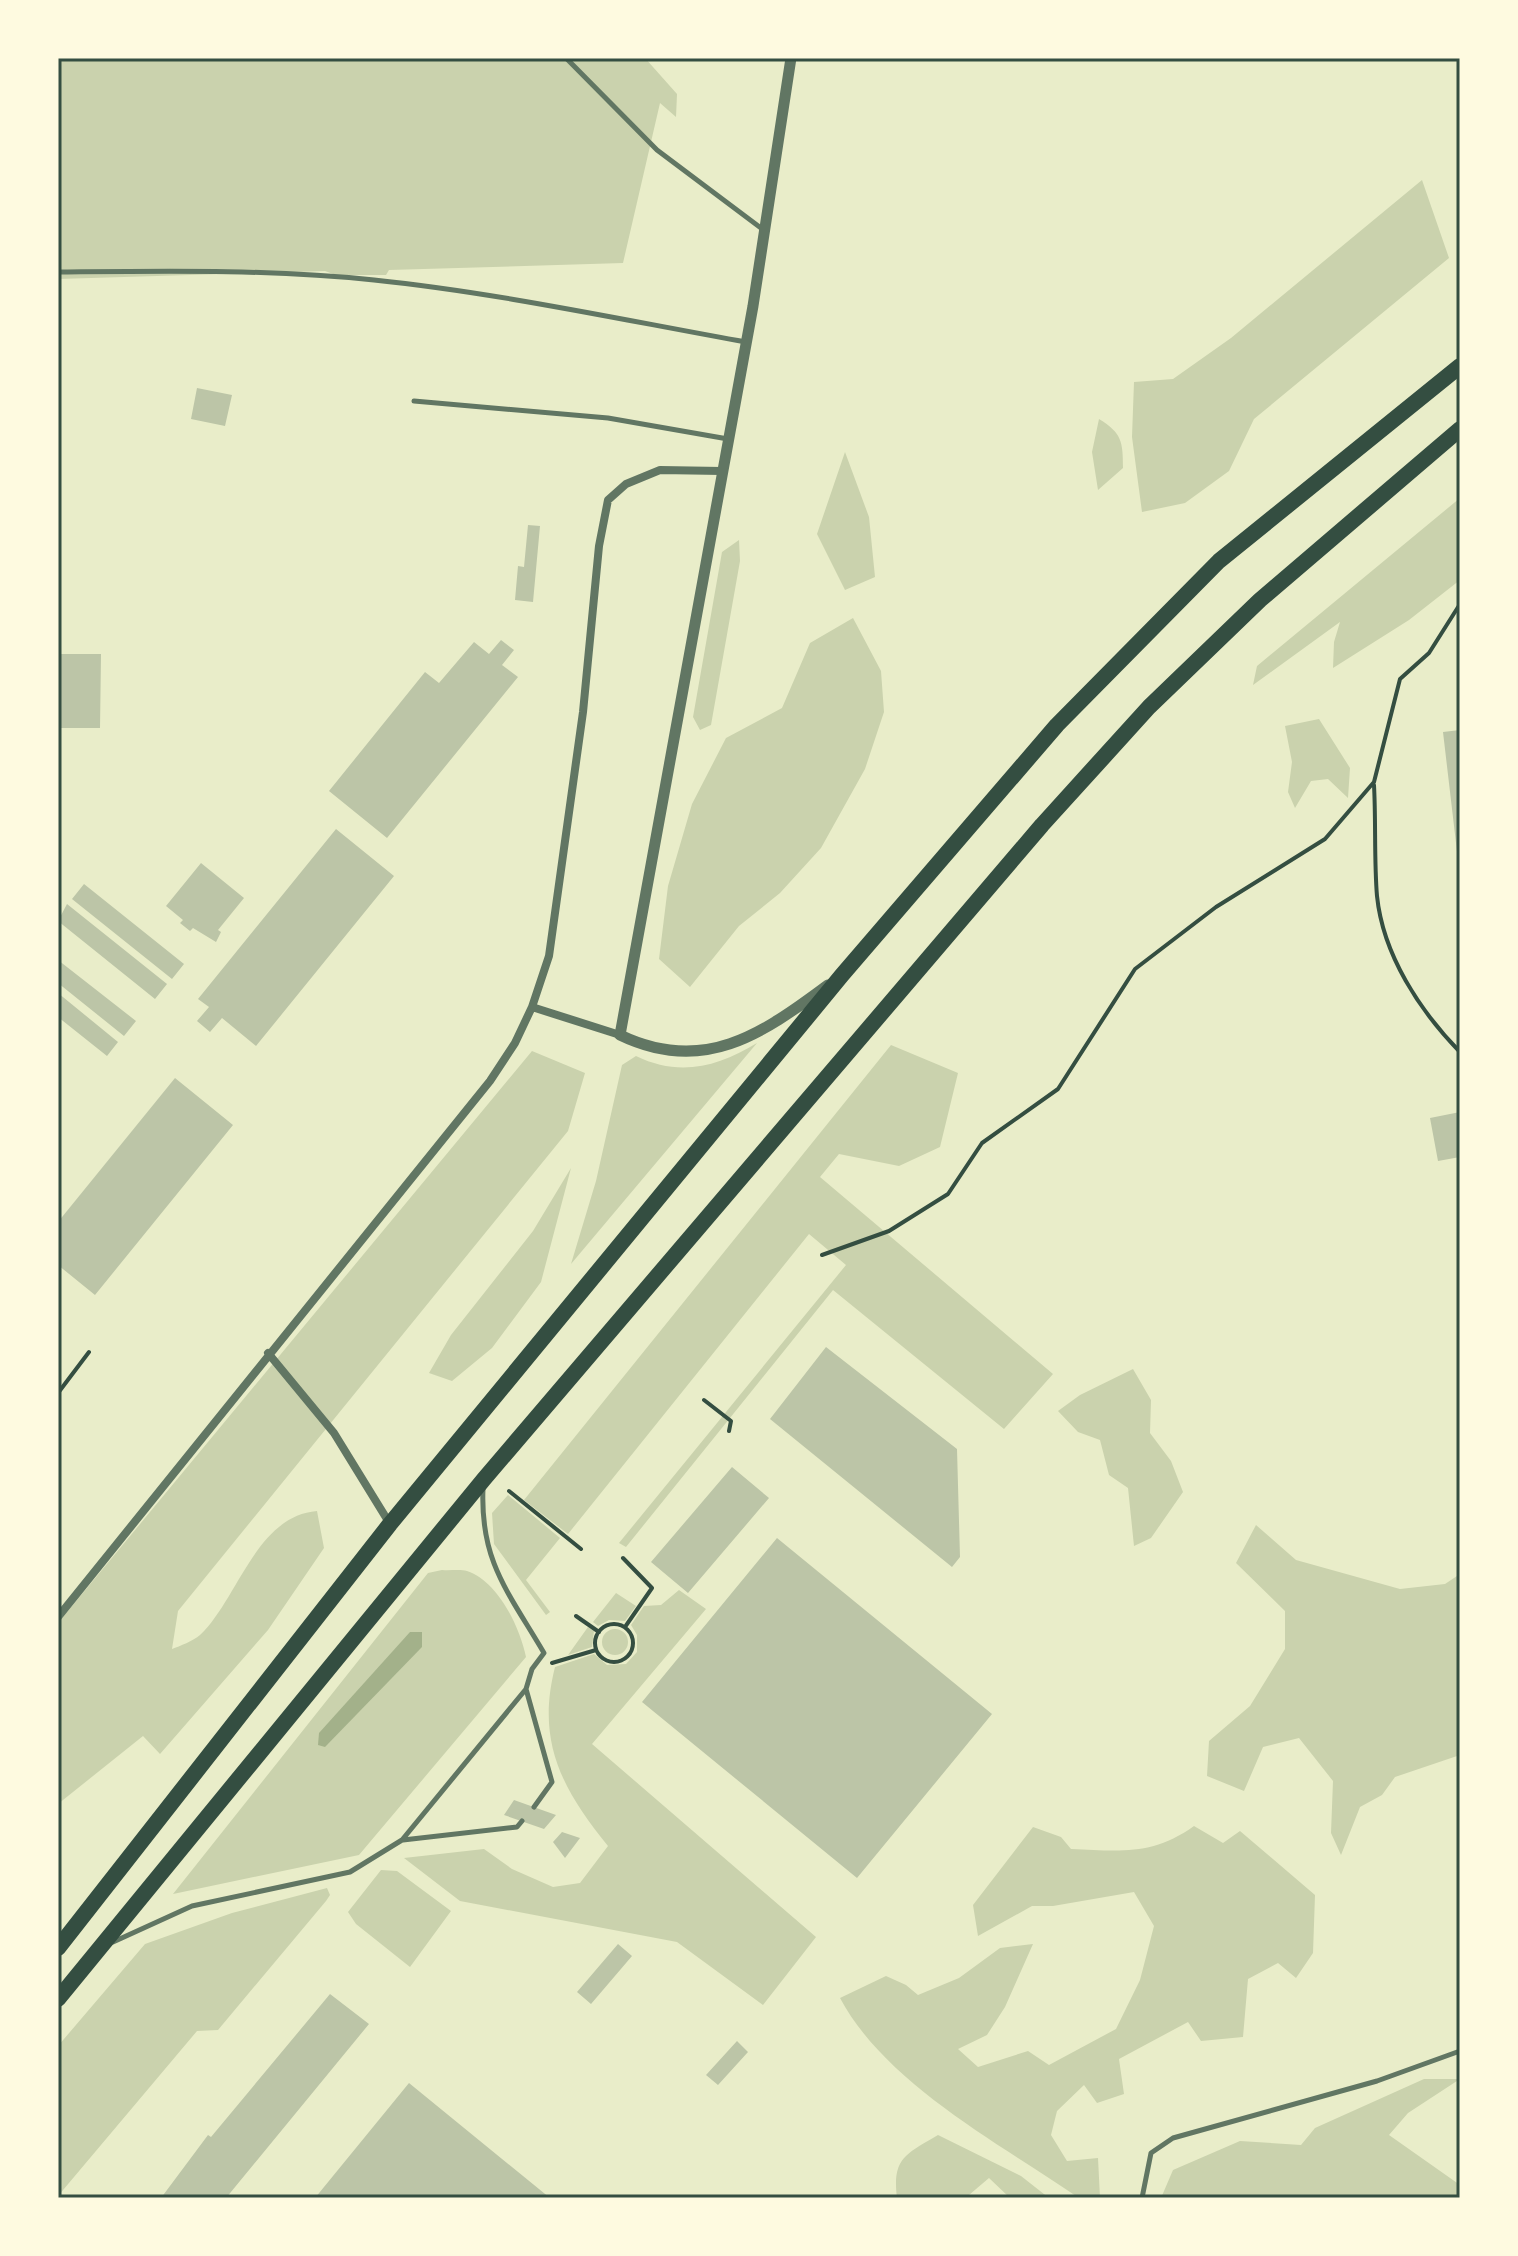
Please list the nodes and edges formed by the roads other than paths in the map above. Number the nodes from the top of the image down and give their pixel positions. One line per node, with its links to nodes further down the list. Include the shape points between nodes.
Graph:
1 (566, 58): 3 (lane, via 657,150)
2 (791, 58): 3 (street)
3 (766, 232): 5 (street)
4 (58, 272): 5 (lane, via 232,269 374,280)
5 (746, 342): 9 (street)
6 (1460, 366): 11 (highway, via 1219,561 1057,725)
7 (414, 401): 9 (lane, via 608,418)
8 (1460, 429): 15 (highway, via 1260,600 1149,707 1022,848)
9 (729, 439): 10 (street)
10 (722, 471): 12 (street, via 660,470 626,484 608,500 549,956); 13 (street)
11 (842, 975): 13 (street, via 797,1008 716,1050 684,1054 648,1048); 16 (highway)
12 (532, 1007): 13 (street); 14 (street, via 490,1081)
13 (620, 1035)
14 (268, 1353): 16 (street, via 334,1433); 17 (street)
15 (484, 1479): 18 (lane, via 482,1520 489,1557 544,1653); 22 (highway)
16 (390, 1524): 23 (highway)
17 (58, 1617)
18 (526, 1689): 19 (lane, via 552,1782); 21 (lane)
19 (534, 1807)
20 (522, 1821): 21 (lane, via 517,1827)
21 (402, 1840): 22 (lane, via 350,1872 192,1906)
22 (101, 1947): 24 (highway)
23 (58, 1948)
24 (58, 1999)
25 (1460, 2051): 26 (lane, via 1377,2081 1173,2138 1151,2153)
26 (1142, 2198)

